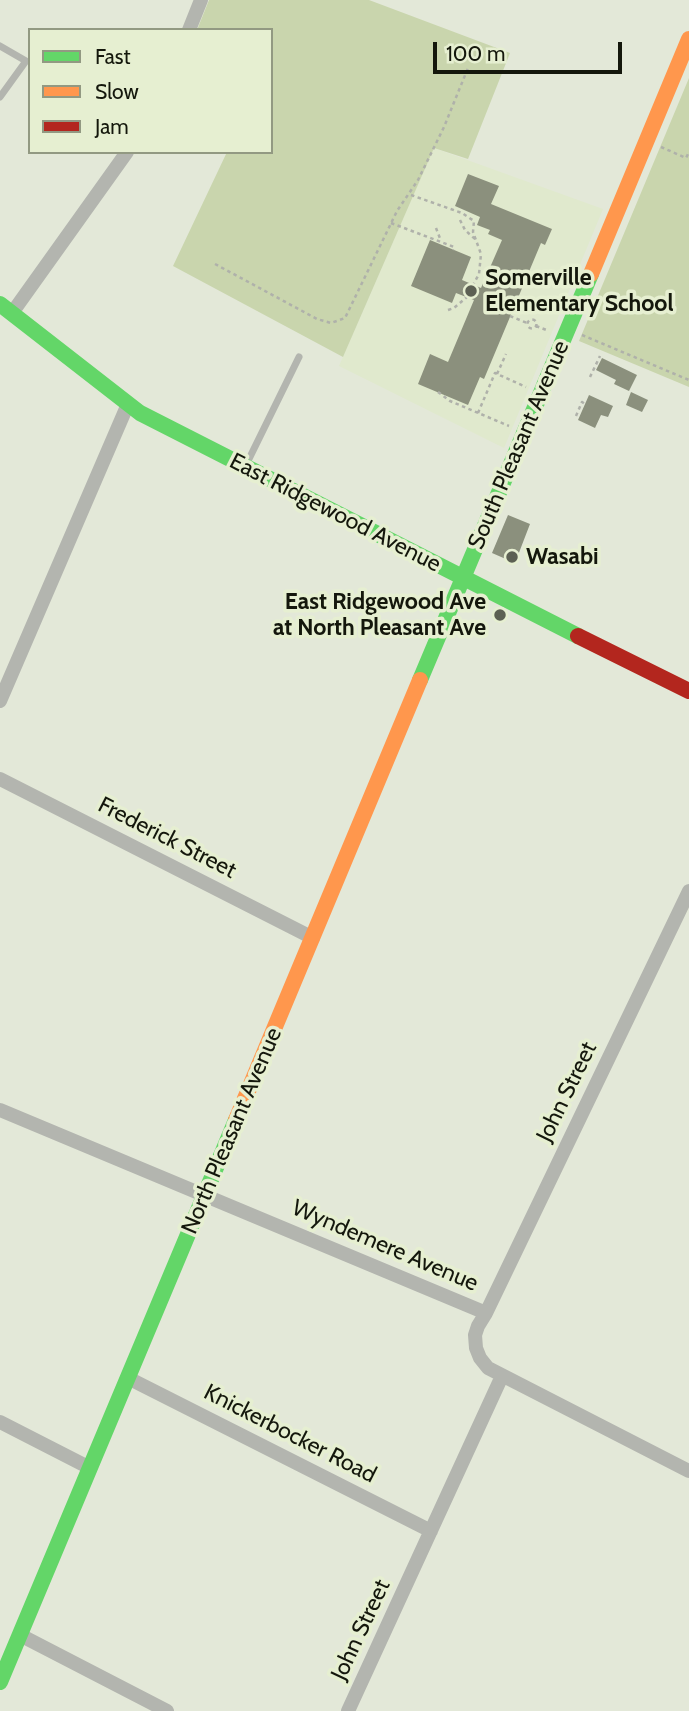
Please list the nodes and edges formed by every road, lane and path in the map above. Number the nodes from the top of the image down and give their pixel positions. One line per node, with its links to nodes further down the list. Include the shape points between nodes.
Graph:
1 (201, 0): 2 (street)
2 (191, 28)
3 (689, 39): 39 (street, South Pleasant Avenue)
4 (0, 46): 6 (lane, via 26,61)
5 (468, 68): 10 (path)
6 (0, 97)
7 (658, 145): 9 (path, via 686,158)
8 (125, 154): 21 (street)
9 (688, 154)
10 (410, 194): 12 (path); 14 (path, via 471,218)
11 (460, 220): 14 (path)
12 (391, 223): 15 (path); 17 (path, via 350,310 335,323 317,319)
13 (436, 228): 15 (path)
14 (475, 239): 18 (path, via 481,254)
15 (441, 241): 16 (path)
16 (453, 250)
17 (215, 264)
18 (473, 285)
19 (467, 297): 20 (path)
20 (448, 310)
21 (5, 311): 33 (street, East Ridgewood Avenue)
22 (510, 316): 23 (path, via 530,328)
23 (551, 332)
24 (579, 334): 30 (path)
25 (506, 354): 28 (path)
26 (600, 356): 29 (path)
27 (299, 357): 38 (lane)
28 (497, 374): 31 (path); 35 (path)
29 (590, 377)
30 (689, 380)
31 (528, 388)
32 (438, 392): 35 (path)
33 (128, 404): 38 (street, East Ridgewood Avenue); 41 (street)
34 (585, 404): 36 (path, via 582,402)
35 (478, 413): 37 (path)
36 (576, 416)
37 (512, 427)
38 (245, 467): 39 (street, East Ridgewood Avenue)
39 (463, 579): 40 (street, East Ridgewood Avenue); 44 (street, North Pleasant Avenue)
40 (689, 691)
41 (0, 701)
42 (0, 779): 44 (street, Frederick Street)
43 (689, 891): 47 (street, John Street)
44 (313, 938): 46 (street, North Pleasant Avenue)
45 (0, 1110): 46 (street, Wyndemere Avenue)
46 (205, 1195): 47 (street, Wyndemere Avenue); 49 (street, North Pleasant Avenue)
47 (486, 1313): 48 (street, Wyndemere Avenue, via 478,1326 476,1348 488,1368)
48 (502, 1376): 52 (street, Wyndemere Avenue); 53 (street, John Street)
49 (128, 1378): 51 (street, North Pleasant Avenue); 53 (street, Knickerbocker Road)
50 (0, 1422): 51 (street)
51 (90, 1468): 54 (street, North Pleasant Avenue)
52 (689, 1471)
53 (430, 1531): 57 (street, John Street)
54 (20, 1635): 55 (street, North Pleasant Avenue); 56 (street)
55 (0, 1682)
56 (167, 1711)
57 (348, 1711)

